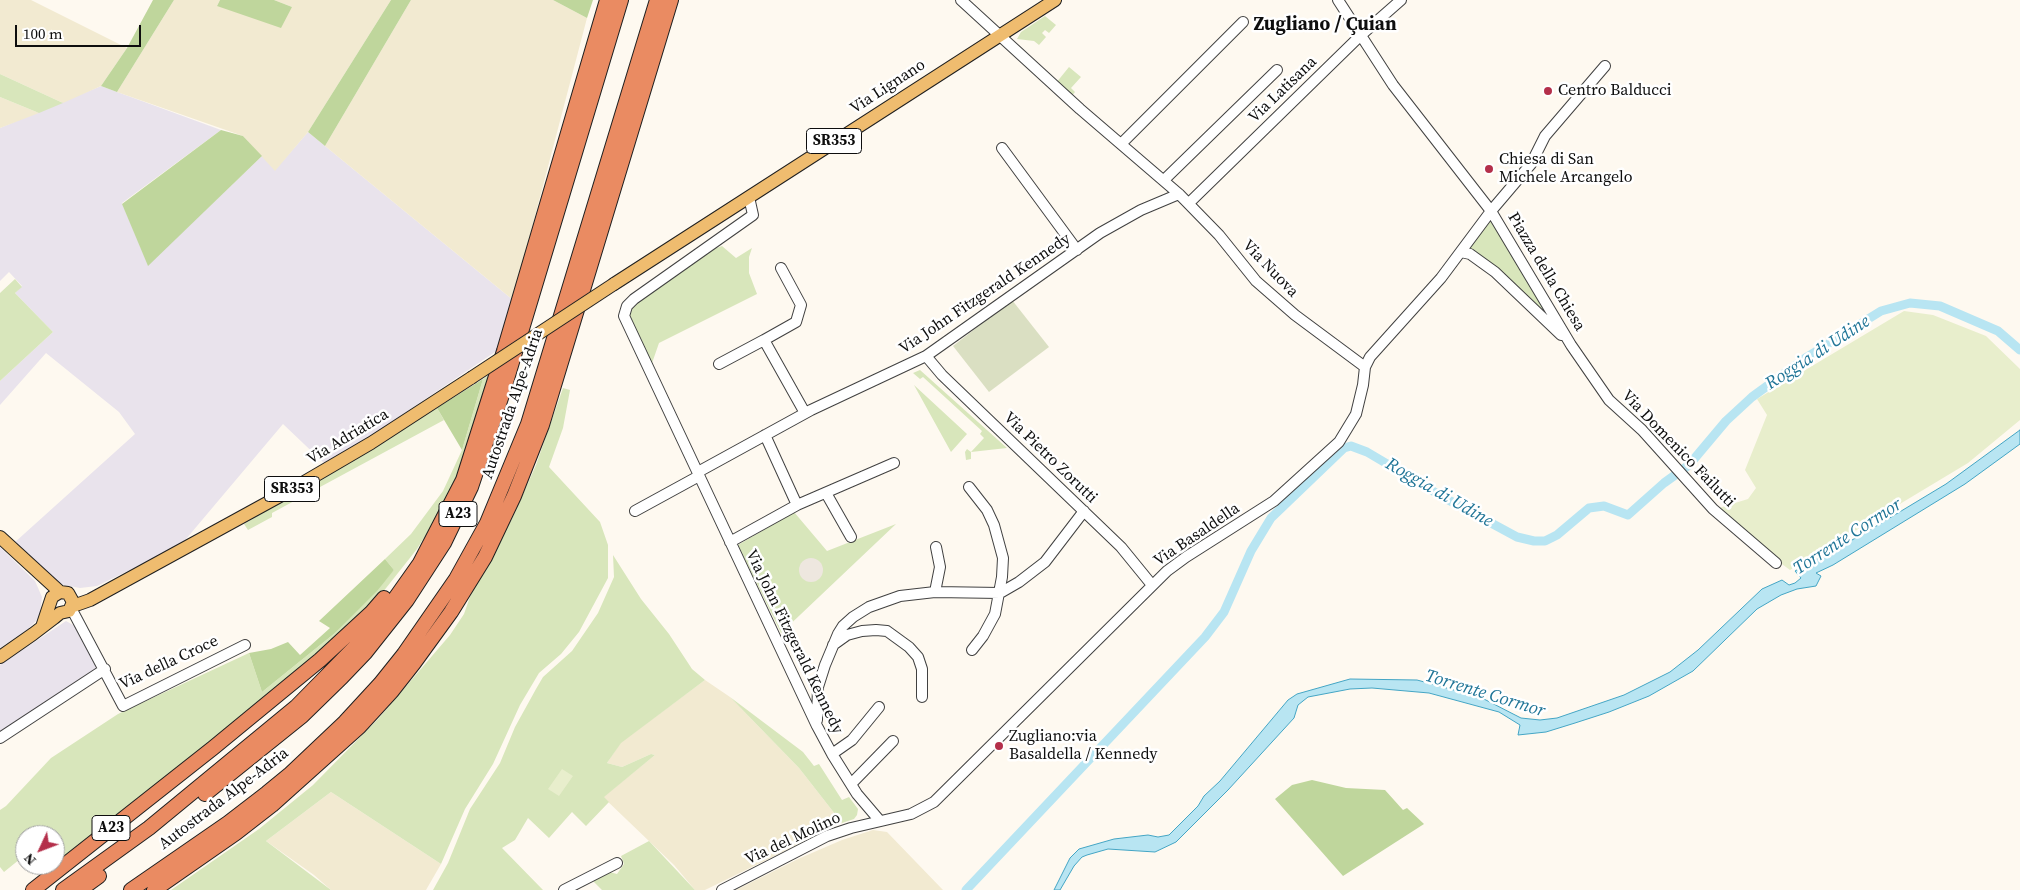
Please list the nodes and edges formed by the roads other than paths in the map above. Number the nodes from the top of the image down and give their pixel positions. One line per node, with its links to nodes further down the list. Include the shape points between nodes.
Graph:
1 (607, 0): 39 (highway, A23, via 463,480)
2 (621, 0): 65 (highway, A23, via 503,392 471,487 444,543 407,600 365,653 302,716 152,837)
3 (657, 0): 66 (highway, Autostrada Alpe-Adria / A23, via 528,424 490,516 456,579 404,654 333,734 289,775 228,823)
4 (671, 0): 67 (highway, Autostrada Alpe-Adria / A23, via 542,426 485,557 451,612 414,662 359,727 272,805)
5 (961, 0): 10 (street, Via Nuova)
6 (1055, 0): 10 (main road, Via Lignano / SR353)
7 (1338, 0): 11 (street)
8 (1401, 0): 11 (street, Via Latisana)
9 (1243, 22): 14 (street)
10 (998, 36): 14 (street, Via Nuova); 18 (main road, Via Lignano / SR353)
11 (1360, 36): 19 (street, Via Latisana); 20 (street, via 1393,85)
12 (1605, 66): 20 (street, via 1545,136 1531,164)
13 (1278, 70): 16 (street)
14 (1121, 144): 16 (street, Via Nuova)
15 (1002, 148): 21 (street)
16 (1164, 180): 17 (street, Via Nuova)
17 (1179, 194): 19 (street, Via Nuova); 21 (street, Via John Fitzgerald Kennedy, via 1141,210)
18 (749, 197): 29 (main road, Via Lignano / SR353, bridge); 33 (street, Via John Fitzgerald Kennedy, via 753,215 634,299 625,311 626,321)
19 (1189, 203): 28 (street, Via Nuova, via 1256,281 1295,315)
20 (1492, 211): 22 (street, Piazza della Chiesa); 25 (street, Piazza della Chiesa)
21 (1077, 250): 26 (street, Via John Fitzgerald Kennedy)
22 (1461, 252): 25 (street, Piazza della Chiesa, via 1470,254 1495,272); 28 (street, Via Basaldella, via 1377,348)
23 (781, 268): 24 (street, via 802,305 796,322)
24 (764, 340): 27 (street); 30 (street)
25 (1571, 345): 44 (street, Via Domenico Failutti, via 1609,400 1642,430 1713,509)
26 (926, 356): 30 (street, Via John Fitzgerald Kennedy); 38 (street, Via Pietro Zorutti)
27 (719, 364)
28 (1365, 367): 45 (street, Via Basaldella, via 1356,414 1338,442 1274,501 1186,557)
29 (471, 378): 48 (main road, Via Adriatica / SR353, via 289,491 107,591 90,600)
30 (805, 413): 31 (street, Via John Fitzgerald Kennedy)
31 (765, 435): 33 (street, Via John Fitzgerald Kennedy); 36 (street)
32 (894, 463): 35 (street, Via John Fitzgerald Kennedy)
33 (698, 474): 37 (street, Via John Fitzgerald Kennedy); 42 (street, Via John Fitzgerald Kennedy)
34 (970, 488): 47 (street, via 986,510 1000,542 1003,558)
35 (826, 493): 36 (street, Via John Fitzgerald Kennedy); 41 (street)
36 (797, 505): 42 (street, Via John Fitzgerald Kennedy)
37 (636, 511)
38 (1084, 511): 45 (street, Via Pietro Zorutti); 47 (street, via 1044,562)
39 (436, 532): 63 (highway, A23, via 371,613 320,660); 64 (highway, A23, via 420,563 391,604 358,644 296,708 149,828)
40 (0, 537): 48 (main road, Via della Croce, via 42,576)
41 (851, 537)
42 (730, 542): 56 (street, Via John Fitzgerald Kennedy)
43 (936, 547): 46 (street, via 940,567)
44 (1776, 563)
45 (1152, 585): 61 (street, Via Basaldella, via 934,802 911,814)
46 (935, 592): 47 (street); 50 (street, via 900,596 869,607 843,626)
47 (1000, 593): 51 (street, via 990,625)
48 (61, 602): 52 (main road, Via Adriatica / SR353, via 42,627); 53 (street, Via della Croce)
49 (245, 645): 53 (street, Via della Croce, via 123,706)
50 (832, 646): 54 (street, via 847,635 887,631 910,646 918,657 922,669); 56 (street, via 818,687)
51 (972, 650)
52 (0, 657)
53 (105, 669): 57 (street)
54 (922, 697)
55 (879, 707): 59 (street, Via John Fitzgerald Kennedy, via 852,740)
56 (817, 726): 59 (street, Via John Fitzgerald Kennedy)
57 (0, 738)
58 (893, 741): 60 (street)
59 (832, 754): 60 (street, Via John Fitzgerald Kennedy)
60 (851, 784): 61 (street, Via John Fitzgerald Kennedy)
61 (879, 821): 69 (street, Via del Molino, via 827,836)
62 (617, 863): 68 (street)
63 (33, 890)
64 (63, 890)
65 (80, 890)
66 (131, 890)
67 (154, 890)
68 (564, 890)
69 (722, 890)

